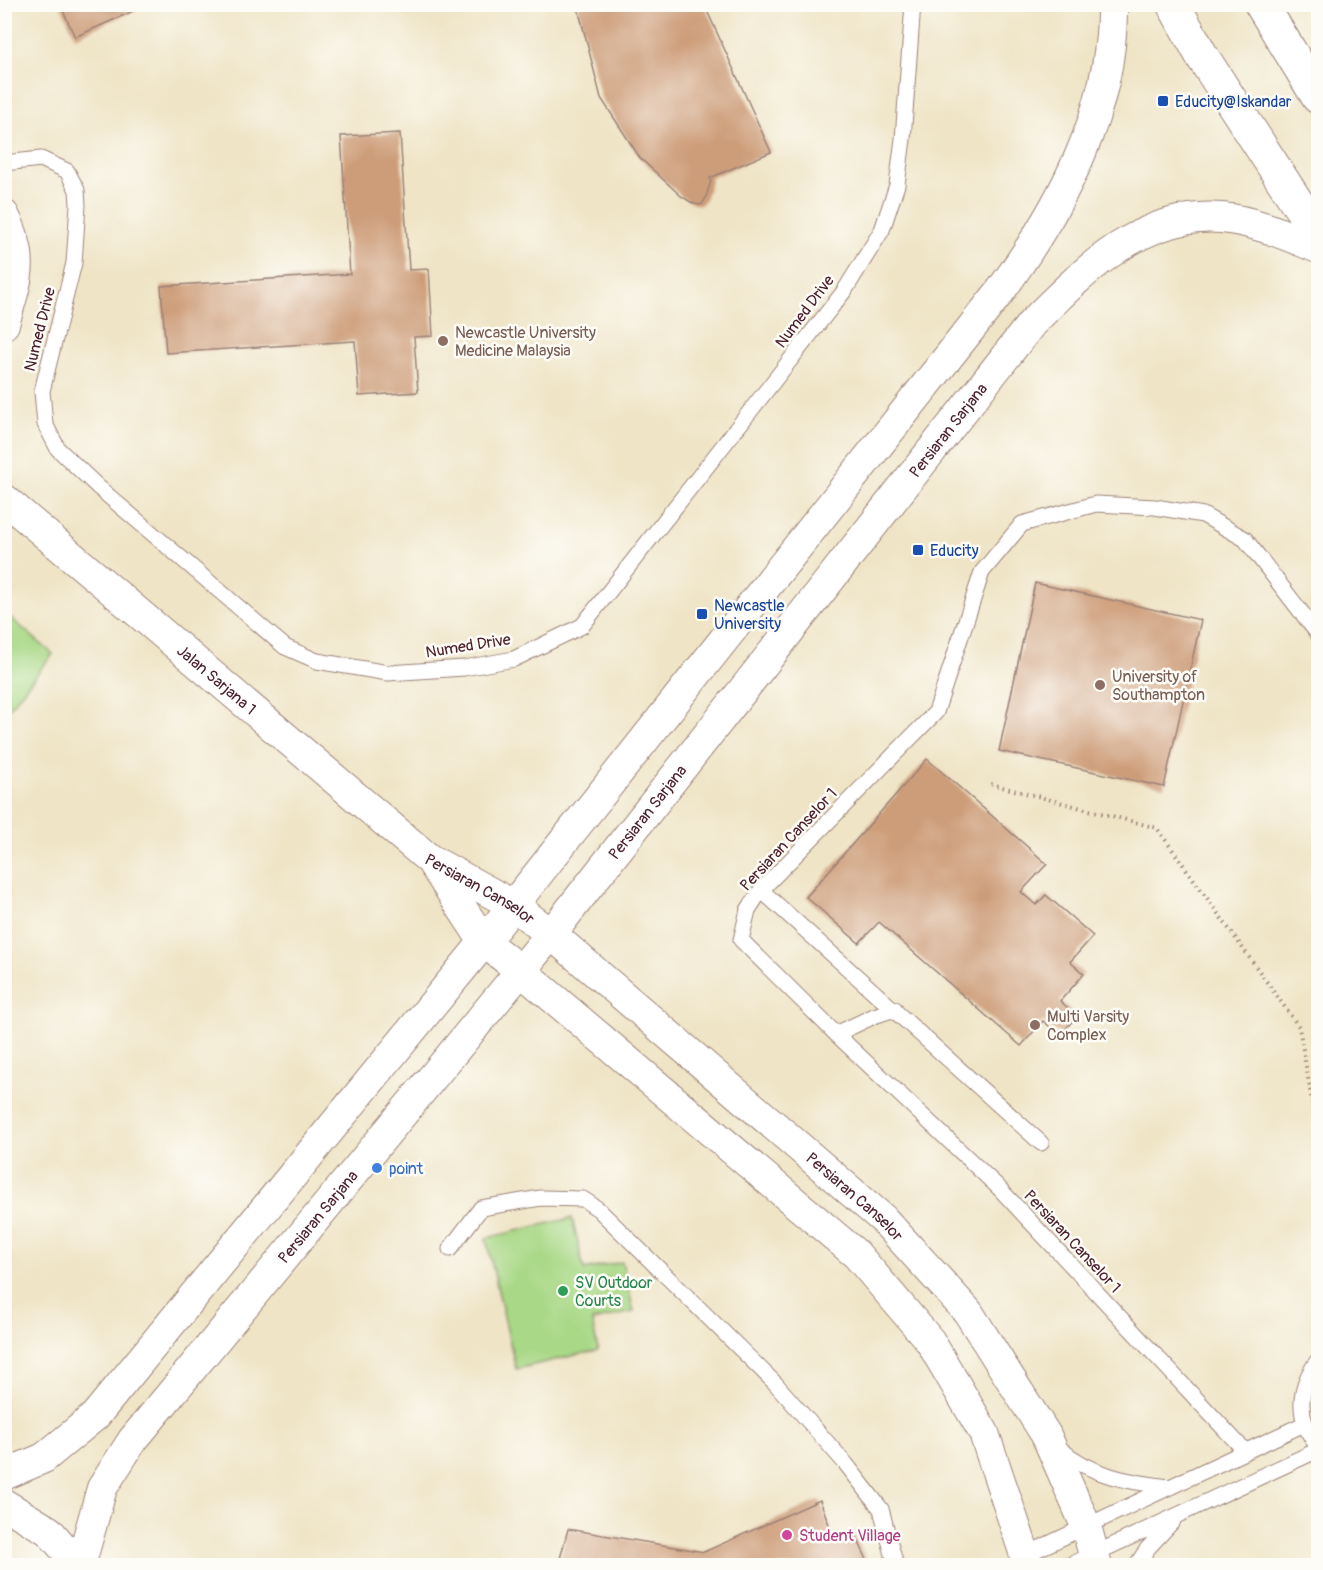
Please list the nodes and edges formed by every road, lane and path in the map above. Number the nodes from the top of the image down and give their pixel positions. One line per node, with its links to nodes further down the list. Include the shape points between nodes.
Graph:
1 (913, 4): 6 (lane, Numed Drive, via 897,185 882,230 844,290 582,626 514,659 464,668 388,673 317,661 285,647 98,488 58,449 45,424 42,391 74,263 76,190 67,171 41,159)
2 (1112, 4): 16 (street, via 1110,47 1098,106 1067,184 1038,237 999,293)
3 (1173, 4): 8 (highway, via 1202,56)
4 (1261, 4): 5 (highway)
5 (1318, 97)
6 (4, 163)
7 (4, 215): 10 (street, via 14,234 19,266)
8 (1318, 235)
9 (1318, 248): 17 (street, Persiaran Sarjana, via 1254,225 1206,218 1170,224 1125,243 1080,275 1032,323)
10 (4, 324)
11 (4, 499): 14 (street, Jalan Sarjana 1)
12 (1318, 634): 15 (lane, Persiaran Canselor 1, via 1245,539 1203,515 1155,507 1096,504 1022,524 982,572 936,712)
13 (991, 784): 22 (path, via 1157,828 1299,1027)
14 (429, 859): 16 (street, Persiaran Canselor); 18 (street, Persiaran Canselor)
15 (761, 890): 20 (lane); 21 (lane, Persiaran Canselor 1, via 748,910 741,940)
16 (513, 905): 17 (street, Persiaran Canselor); 18 (street)
17 (551, 934): 19 (street, Persiaran Sarjana); 27 (street, Persiaran Canselor, via 883,1219 968,1312)
18 (484, 942): 19 (street, Persiaran Canselor); 30 (street, via 95,1416 44,1458)
19 (520, 970): 35 (street, Persiaran Canselor, via 857,1256 930,1341 984,1433); 36 (street, Persiaran Sarjana, via 132,1441 102,1488)
20 (895, 1010): 21 (lane); 23 (lane)
21 (836, 1034): 29 (lane, Persiaran Canselor 1, via 998,1187)
22 (1318, 1135)
23 (1041, 1143)
24 (450, 1249): 37 (lane, via 481,1208 541,1198 583,1199 598,1209 775,1383 846,1464 881,1509)
25 (1318, 1360): 26 (lane, via 1303,1386)
26 (1304, 1424): 28 (lane); 29 (lane)
27 (1046, 1436): 31 (lane, via 1071,1458 1101,1474); 34 (street, Persiaran Canselor)
28 (1318, 1448): 33 (lane)
29 (1245, 1451): 31 (lane)
30 (4, 1475)
31 (1170, 1487): 34 (lane)
32 (4, 1504): 36 (street, via 49,1531)
33 (1180, 1515): 34 (lane); 38 (lane)
34 (1086, 1553): 35 (lane)
35 (1026, 1560)
36 (79, 1566)
37 (896, 1566)
38 (1136, 1566)

